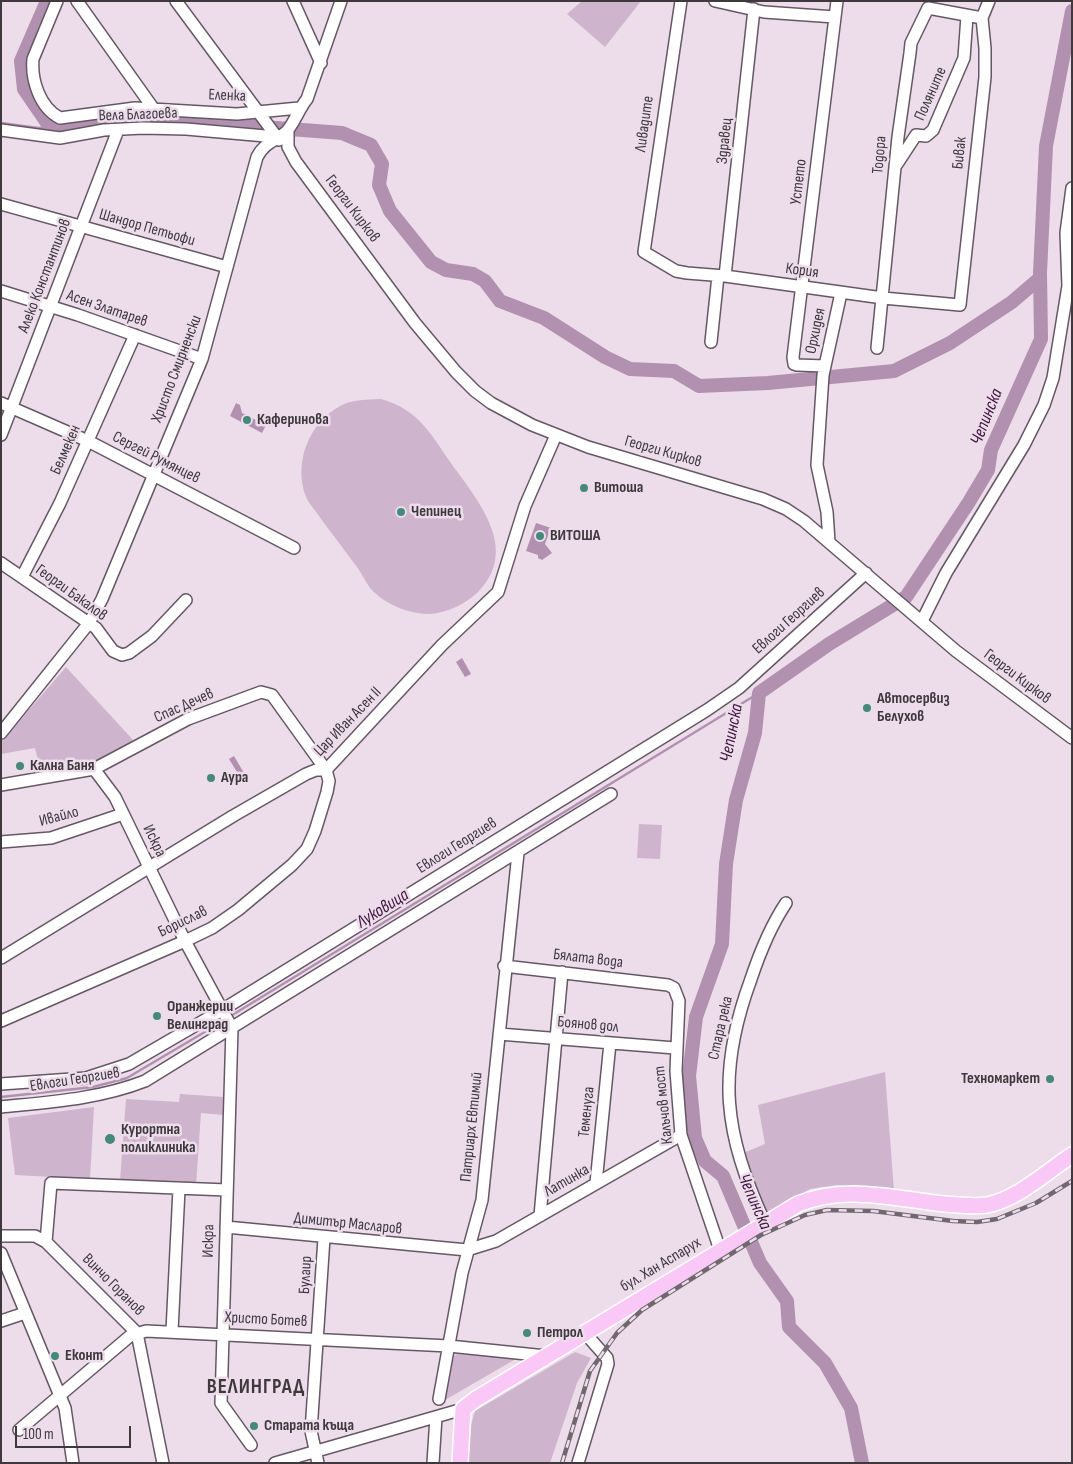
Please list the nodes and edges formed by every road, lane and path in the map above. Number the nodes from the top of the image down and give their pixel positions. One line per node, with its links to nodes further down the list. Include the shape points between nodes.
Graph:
1 (57, 1): 15 (street, Еленка, via 32,67 35,83 48,110 68,119 115,110)
2 (77, 1): 15 (street)
3 (176, 1): 17 (street, Георги Кирков)
4 (293, 1): 14 (street)
5 (341, 1): 14 (street)
6 (681, 1): 27 (street, Ливадите)
7 (715, 1): 10 (street)
8 (837, 1): 12 (street, Устето)
9 (989, 1): 13 (street)
10 (754, 9): 12 (street); 29 (street, Здравец)
11 (968, 16): 13 (street); 23 (street, Поляните, via 964,58 933,130 926,136 916,135); 23 (street, Тодора, via 928,8 911,43)
12 (836, 17): 30 (street, Устето)
13 (982, 18): 34 (street, Бивак, via 985,77)
14 (320, 63): 16 (street, via 307,99)
15 (153, 108): 17 (street, Еленка)
16 (296, 113): 17 (street, Еленка); 20 (street)
17 (262, 117): 21 (street, Георги Кирков)
18 (1, 130): 19 (street, Вела Благоева, via 60,138)
19 (118, 130): 21 (street, Вела Благоева, via 186,129); 26 (street, Алеко Константинов)
20 (288, 131): 21 (street, Христо Смирненски); 22 (street)
21 (275, 135): 22 (street, Георги Кирков); 28 (street, Христо Смирненски, via 257,157)
22 (290, 154): 43 (street, Георги Кирков, via 456,372 491,403)
23 (896, 166): 33 (street, Тодора)
24 (1072, 188): 52 (street, via 1066,234 1068,286 1065,310 1053,378 1044,405 1006,477 946,573)
25 (1, 204): 26 (street, Шандор Петьофи)
26 (82, 226): 28 (street, Шандор Петьофи); 35 (street, Алеко Константинов)
27 (644, 252): 29 (street, Кория, via 676,271)
28 (227, 267): 39 (street, Христо Смирненски)
29 (722, 276): 30 (street, Кория); 37 (street, Здравец)
30 (803, 287): 32 (street, Кория); 40 (street, Устето, via 794,364)
31 (1, 291): 35 (street, Асен Златарев)
32 (841, 293): 33 (street, Кория); 40 (street, Орхидея)
33 (883, 298): 34 (street, Кория); 38 (street, Тодора)
34 (960, 305)
35 (50, 307): 36 (street, Асен Златарев); 41 (street, Алеко Константинов)
36 (135, 335): 39 (street, Асен Златарев); 44 (street, Белмекен)
37 (711, 342)
38 (877, 348)
39 (202, 359): 45 (street, Христо Смирненски)
40 (824, 371): 46 (street, Орхидея, via 817,464 827,512)
41 (7, 405): 42 (street, Алеко Константинов); 44 (street, Сергей Румянцев)
42 (1, 435)
43 (556, 435): 46 (street, Георги Кирков, via 773,503 796,515); 57 (street, Цар Иван Асен II, via 525,506 498,592 442,645)
44 (88, 441): 45 (street, Сергей Румянцев); 50 (street, Белмекен)
45 (152, 476): 47 (street, Сергей Румянцев); 53 (street, Христо Смирненски)
46 (829, 542): 49 (street, Георги Кирков)
47 (294, 548)
48 (1, 563): 50 (street, Георги Бакалов)
49 (866, 573): 52 (street, Георги Кирков); 70 (street, Евлоги Георгиев, via 723,699)
50 (22, 577): 53 (street, Георги Бакалов)
51 (186, 600): 53 (street, Георги Бакалов, via 152,636 122,655 113,651)
52 (921, 620): 55 (street, Георги Кирков, via 956,651)
53 (89, 623): 54 (street, Христо Смирненски)
54 (1, 734)
55 (1072, 738)
56 (94, 769): 57 (street, Спас Дечев, via 188,719 260,692 272,695); 58 (street, Спас Дечев); 60 (street, Искра)
57 (326, 770): 63 (street, Цар Иван Асен II, via 306,774); 65 (street, Борислав, via 327,792 307,849 292,866 224,920)
58 (1, 785)
59 (612, 794): 62 (street, Евлоги Георгиев)
60 (123, 814): 61 (street, Ивайло, via 51,838); 63 (street, Искра)
61 (1, 842)
62 (518, 853): 67 (street, Патриарх Евтимий); 72 (street, Евлоги Георгиев)
63 (149, 868): 65 (street, Искра); 66 (street, Цар Иван Асен II)
64 (786, 903): 85 (street, Стара река, via 771,925 745,996 732,1044 728,1077 737,1152)
65 (185, 941): 70 (street, Искра); 71 (street, Борислав)
66 (1, 958)
67 (504, 966): 68 (street, Бялата вода); 73 (street, Патриарх Евтимий)
68 (562, 972): 69 (street, Бялата вода); 74 (street)
69 (668, 985): 76 (street, Калъчов мост, via 674,988 679,1001)
70 (222, 1010): 72 (street); 77 (street, Евлоги Георгиев, via 129,1064 106,1073 72,1080)
71 (1, 1021)
72 (232, 1028): 78 (street, Евлоги Георгиев, via 145,1082 118,1092); 83 (street, Искра)
73 (499, 1034): 74 (street, Боянов дол); 90 (street, Патриарх Евтимий, via 482,1200)
74 (556, 1038): 75 (street, Боянов дол); 84 (street)
75 (610, 1043): 76 (street, Боянов дол); 81 (street, Теменуга)
76 (675, 1048): 79 (street, Калъчов мост)
77 (1, 1084)
78 (1, 1107)
79 (681, 1135): 81 (street, Латинка); 91 (street, Калъчов мост)
80 (1072, 1155): 85 (main road, бул. Хан Аспарух, via 1018,1192 986,1205 833,1194 798,1204)
81 (596, 1183): 84 (street, Латинка)
82 (179, 1189): 83 (street); 89 (street, via 51,1183); 95 (street)
83 (227, 1190): 86 (street, Искра)
84 (540, 1216): 90 (street, Латинка, via 496,1241)
85 (761, 1226): 91 (main road, бул. Хан Аспарух)
86 (226, 1227): 88 (street, Димитър Масларов); 98 (street, Искра)
87 (1, 1236): 89 (street, via 35,1236)
88 (324, 1238): 90 (street, Димитър Масларов); 99 (street, Булаир)
89 (46, 1242): 96 (street, Винчо Горанов)
90 (467, 1250): 100 (street, Патриарх Евтимий)
91 (720, 1250): 97 (main road, бул. Хан Аспарух)
92 (1, 1253): 93 (street)
93 (25, 1313): 94 (street); 102 (street)
94 (1, 1321)
95 (172, 1331): 96 (street, Христо Ботев); 98 (street, Христо Ботев)
96 (137, 1332): 102 (street); 110 (street, Винчо Горанов)
97 (584, 1332): 101 (main road, бул. Хан Аспарух); 114 (street, via 607,1358 608,1364)
98 (224, 1334): 99 (street, Христо Ботев); 107 (street, Искра, via 221,1403)
99 (319, 1339): 100 (street, Христо Ботев); 108 (street, Булаир, via 311,1431)
100 (449, 1346): 101 (street, Христо Ботев); 103 (street, Патриарх Евтимий)
101 (546, 1356): 104 (main road, бул. Хан Аспарух)
102 (60, 1394): 106 (street); 109 (street)
103 (439, 1400)
104 (463, 1409): 105 (street, бул. Хан Аспарух); 113 (main road)
105 (436, 1417): 108 (street, бул. Хан Аспарух); 112 (street)
106 (19, 1430)
107 (251, 1445)
108 (317, 1457): 111 (street, бул. Хан Аспарух)
109 (73, 1463)
110 (163, 1463)
111 (275, 1463)
112 (433, 1463)
113 (460, 1463)
114 (578, 1463)

